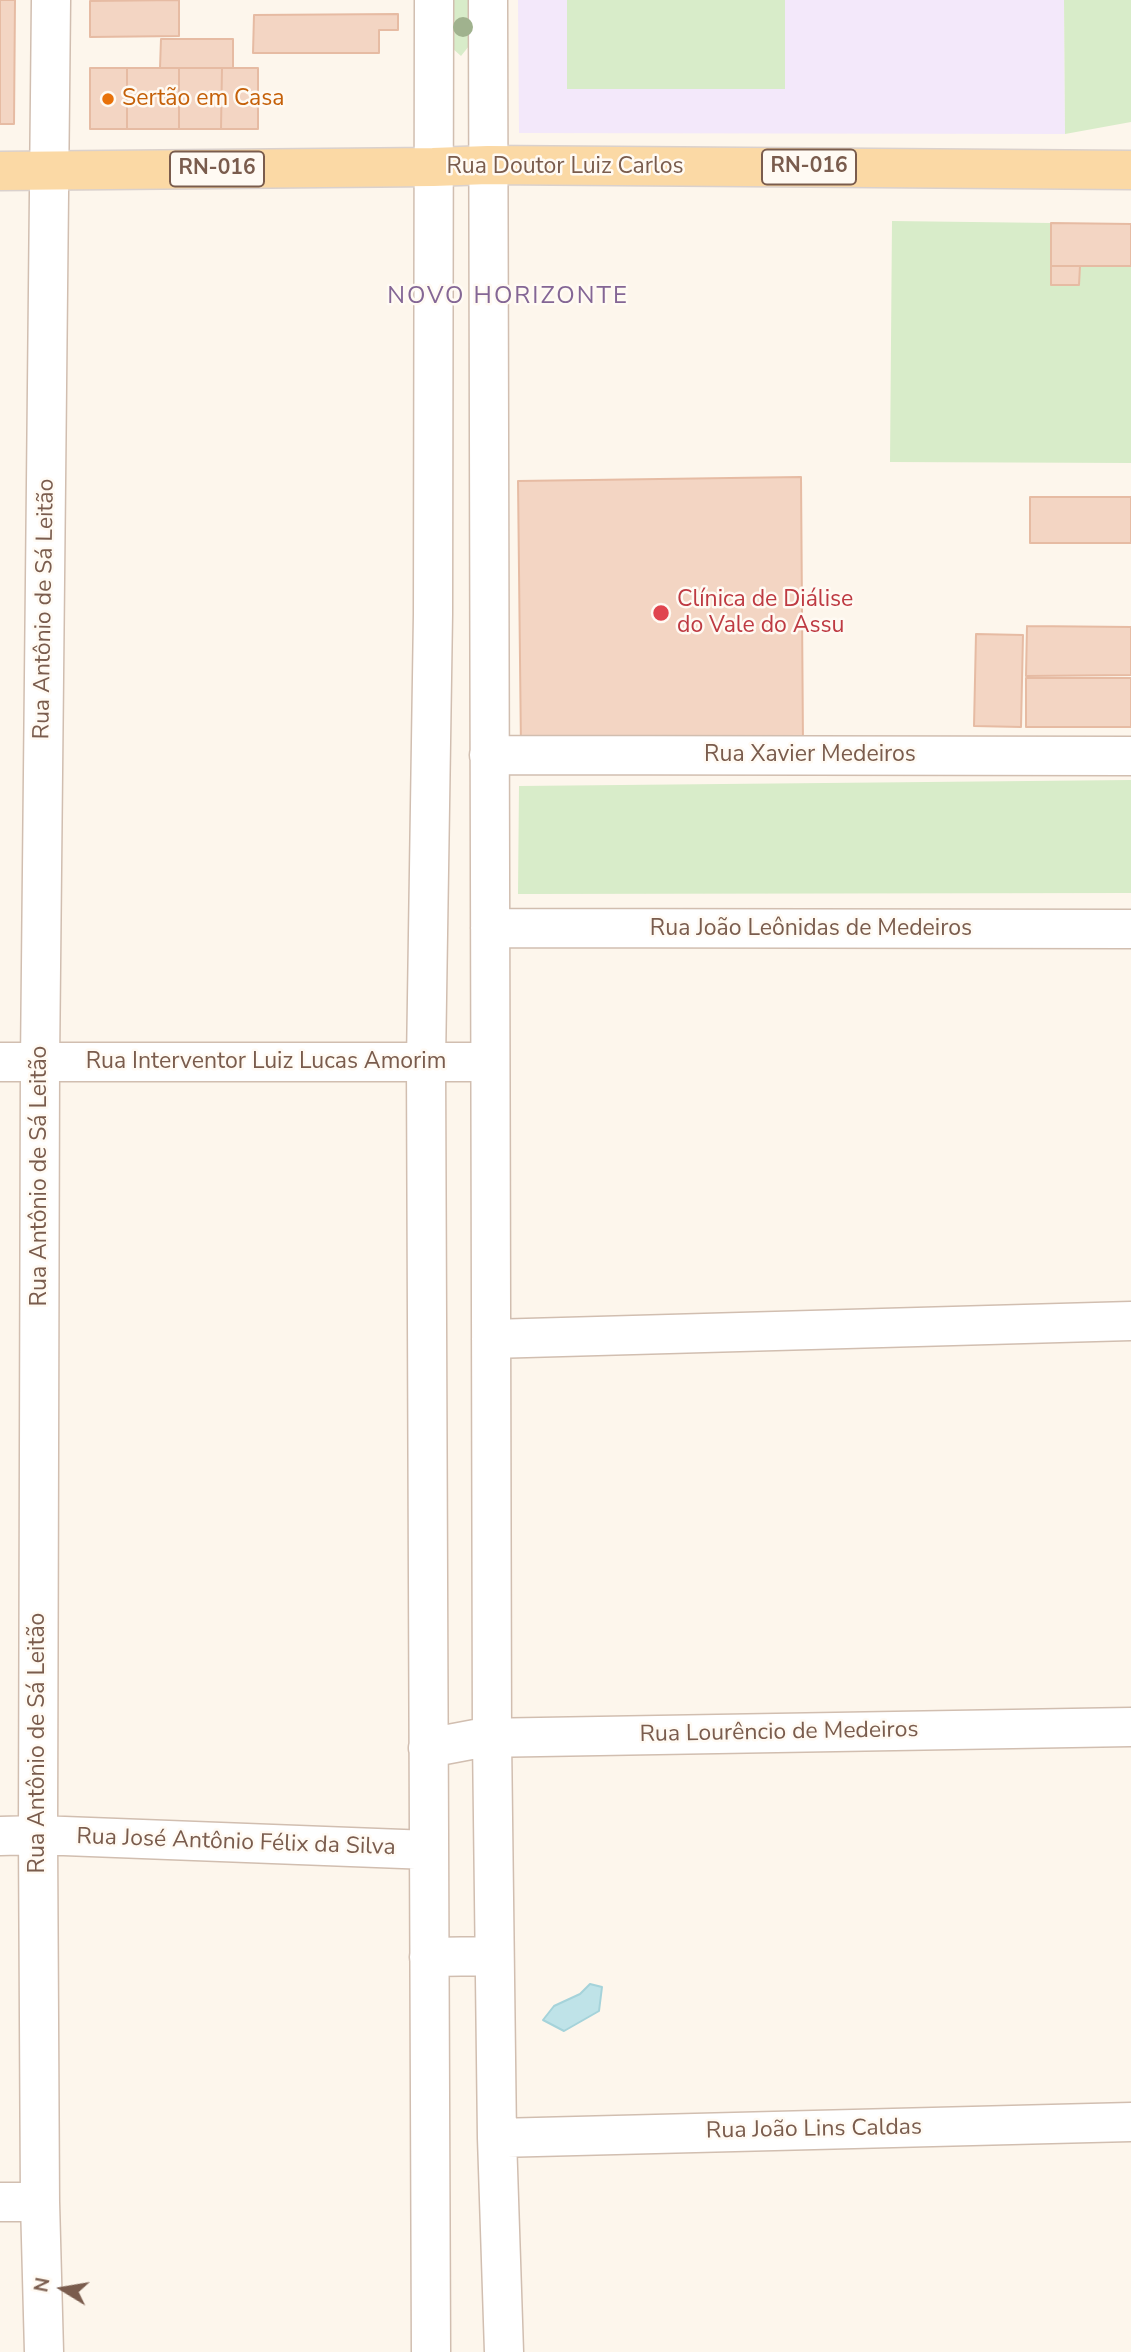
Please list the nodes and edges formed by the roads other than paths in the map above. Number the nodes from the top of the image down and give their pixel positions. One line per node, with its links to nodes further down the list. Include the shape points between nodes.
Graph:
1 (51, 0): 6 (street, Rua Antônio de Sá Leitão)
2 (434, 0): 5 (street)
3 (488, 0): 4 (street)
4 (488, 164): 5 (main road, Rua Doutor Luiz Carlos / RN-016); 7 (main road, Rua Doutor Luiz Carlos / RN-016); 10 (street)
5 (433, 167): 6 (main road, Rua Doutor Luiz Carlos / RN-016); 9 (street)
6 (51, 170): 8 (main road, Rua Doutor Luiz Carlos / RN-016); 16 (street, Rua Antônio de Sá Leitão)
7 (1131, 170)
8 (0, 171)
9 (433, 614): 10 (street); 17 (street)
10 (489, 614): 11 (street)
11 (489, 755): 12 (street, Rua Xavier Medeiros); 13 (street)
12 (1131, 756)
13 (490, 928): 14 (street, Rua João Leônidas de Medeiros); 18 (street)
14 (1131, 929)
15 (0, 1062): 16 (street, Rua Interventor Luiz Lucas Amorim)
16 (40, 1062): 17 (street, Rua Interventor Luiz Lucas Amorim); 24 (street, Rua Antônio de Sá Leitão)
17 (426, 1062): 18 (street, Rua Interventor Luiz Lucas Amorim); 23 (street)
18 (490, 1062): 20 (street)
19 (1131, 1321): 20 (street)
20 (491, 1339): 22 (street)
21 (1131, 1727): 22 (street, Rua Lourêncio de Medeiros)
22 (492, 1738): 23 (street, Rua Lourêncio de Medeiros); 27 (street)
23 (429, 1748): 26 (street)
24 (38, 1835): 25 (street, Rua José Antônio Félix da Silva); 26 (street, Rua José Antônio Félix da Silva); 32 (street, Rua Antônio de Sá Leitão)
25 (0, 1836)
26 (429, 1850): 28 (street)
27 (494, 1956): 28 (street); 30 (street)
28 (429, 1957): 34 (street)
29 (1131, 2122): 30 (street, Rua João Lins Caldas)
30 (497, 2138): 35 (street)
31 (0, 2202): 32 (street)
32 (40, 2202): 33 (street, Rua Antônio de Sá Leitão)
33 (44, 2352)
34 (431, 2352)
35 (504, 2352)

